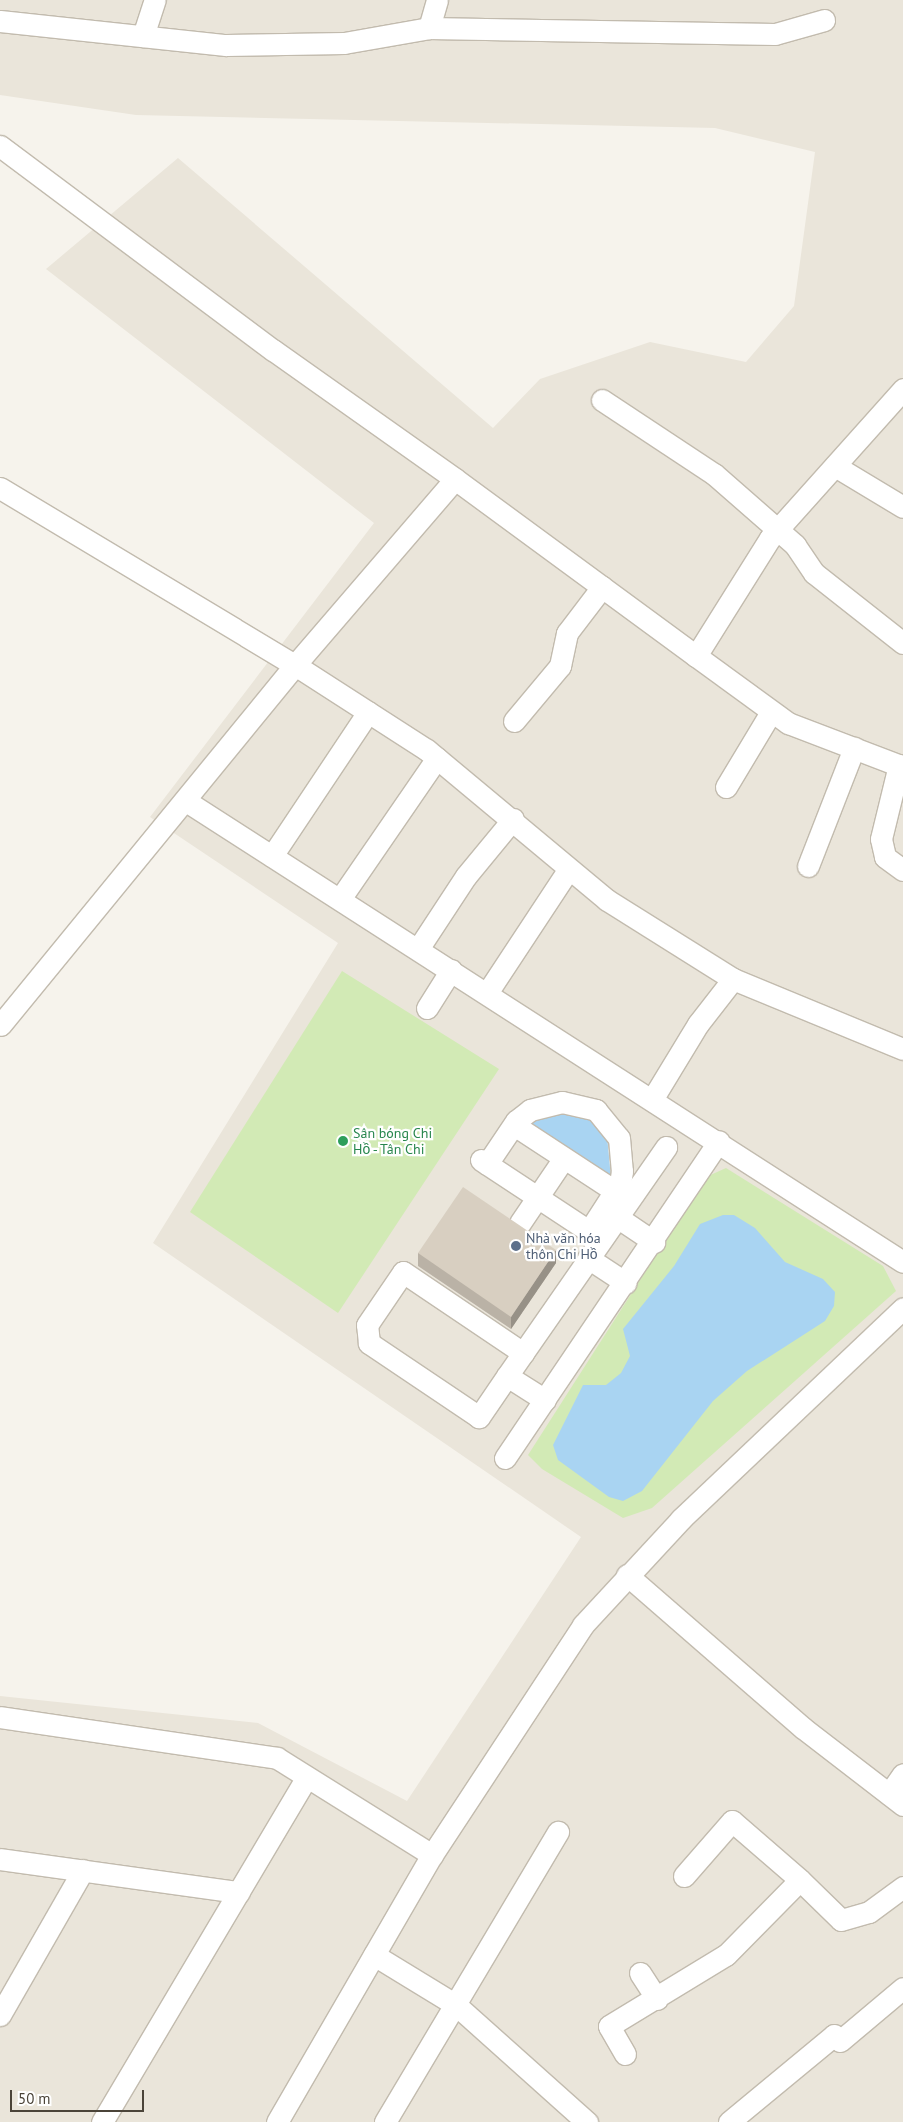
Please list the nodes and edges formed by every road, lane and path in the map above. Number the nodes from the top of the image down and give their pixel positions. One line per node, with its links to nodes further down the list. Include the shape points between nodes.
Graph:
1 (155, 0): 6 (street)
2 (437, 0): 5 (street)
3 (824, 20): 5 (street, via 776,34 735,36)
4 (0, 21): 6 (street)
5 (429, 28): 6 (street, via 344,43 226,45)
6 (143, 36)
7 (0, 146): 11 (street, via 272,350)
8 (902, 391): 10 (street)
9 (602, 400): 14 (street, via 714,474)
10 (835, 466): 13 (street); 14 (street)
11 (455, 479): 15 (street); 18 (street)
12 (0, 488): 18 (street)
13 (903, 507)
14 (778, 528): 16 (street, via 814,573); 17 (street)
15 (602, 588): 17 (street); 21 (street, via 567,634 560,666)
16 (903, 643)
17 (696, 656): 20 (street)
18 (295, 665): 19 (street); 26 (street)
19 (368, 712): 23 (street); 28 (street)
20 (771, 712): 22 (street, via 788,723); 25 (street)
21 (514, 722)
22 (854, 748): 24 (street); 29 (street)
23 (437, 758): 27 (street); 32 (street)
24 (901, 766): 31 (street, via 880,839 885,858)
25 (726, 787)
26 (186, 801): 28 (street); 38 (street)
27 (513, 819): 30 (street); 33 (street, via 466,876)
28 (272, 856): 32 (street)
29 (808, 866)
30 (568, 870): 35 (street, via 608,900); 36 (street)
31 (903, 870)
32 (340, 899): 33 (street)
33 (418, 949): 34 (street)
34 (451, 970): 36 (street); 37 (street)
35 (734, 979): 39 (street); 40 (street, via 698,1024)
36 (487, 993): 40 (street)
37 (426, 1008)
38 (0, 1025)
39 (903, 1049)
40 (653, 1098): 42 (street)
41 (514, 1124): 44 (street); 45 (street, via 545,1103 579,1103 596,1110 619,1138 622,1171); 46 (street, via 484,1162)
42 (719, 1141): 50 (street); 52 (street)
43 (666, 1146): 47 (street)
44 (564, 1158): 45 (street); 46 (street)
45 (615, 1191): 49 (street)
46 (537, 1197): 48 (street); 49 (street)
47 (617, 1217): 49 (street); 50 (street)
48 (520, 1223)
49 (595, 1235): 51 (street)
50 (654, 1242): 53 (street)
51 (588, 1258): 53 (street); 55 (street)
52 (903, 1262)
53 (626, 1283): 57 (street)
54 (903, 1308): 59 (street)
55 (523, 1353): 56 (street); 56 (street, via 403,1272 367,1325 369,1343 479,1417)
56 (507, 1376): 57 (street)
57 (545, 1400): 58 (street)
58 (505, 1458)
59 (627, 1575): 63 (street, via 803,1728); 65 (street, via 561,1656)
60 (0, 1717): 62 (street, via 255,1752 277,1758)
61 (903, 1774): 63 (street)
62 (307, 1777): 65 (street); 71 (street)
63 (896, 1800)
64 (558, 1832): 76 (street)
65 (432, 1855): 72 (street)
66 (0, 1859): 67 (street)
67 (82, 1870): 71 (street); 77 (street)
68 (684, 1876): 69 (street, via 732,1821)
69 (800, 1880): 70 (street, via 842,1920 869,1912); 75 (street, via 726,1954)
70 (903, 1886)
71 (239, 1892): 79 (street)
72 (374, 1955): 76 (street); 80 (street)
73 (640, 1973): 75 (street)
74 (903, 1988): 83 (street, via 840,2042 834,2035)
75 (657, 1999): 78 (street, via 608,2026)
76 (456, 2005): 81 (street); 82 (street)
77 (0, 2015)
78 (625, 2054)
79 (102, 2122)
80 (277, 2122)
81 (385, 2122)
82 (587, 2122)
83 (729, 2122)

